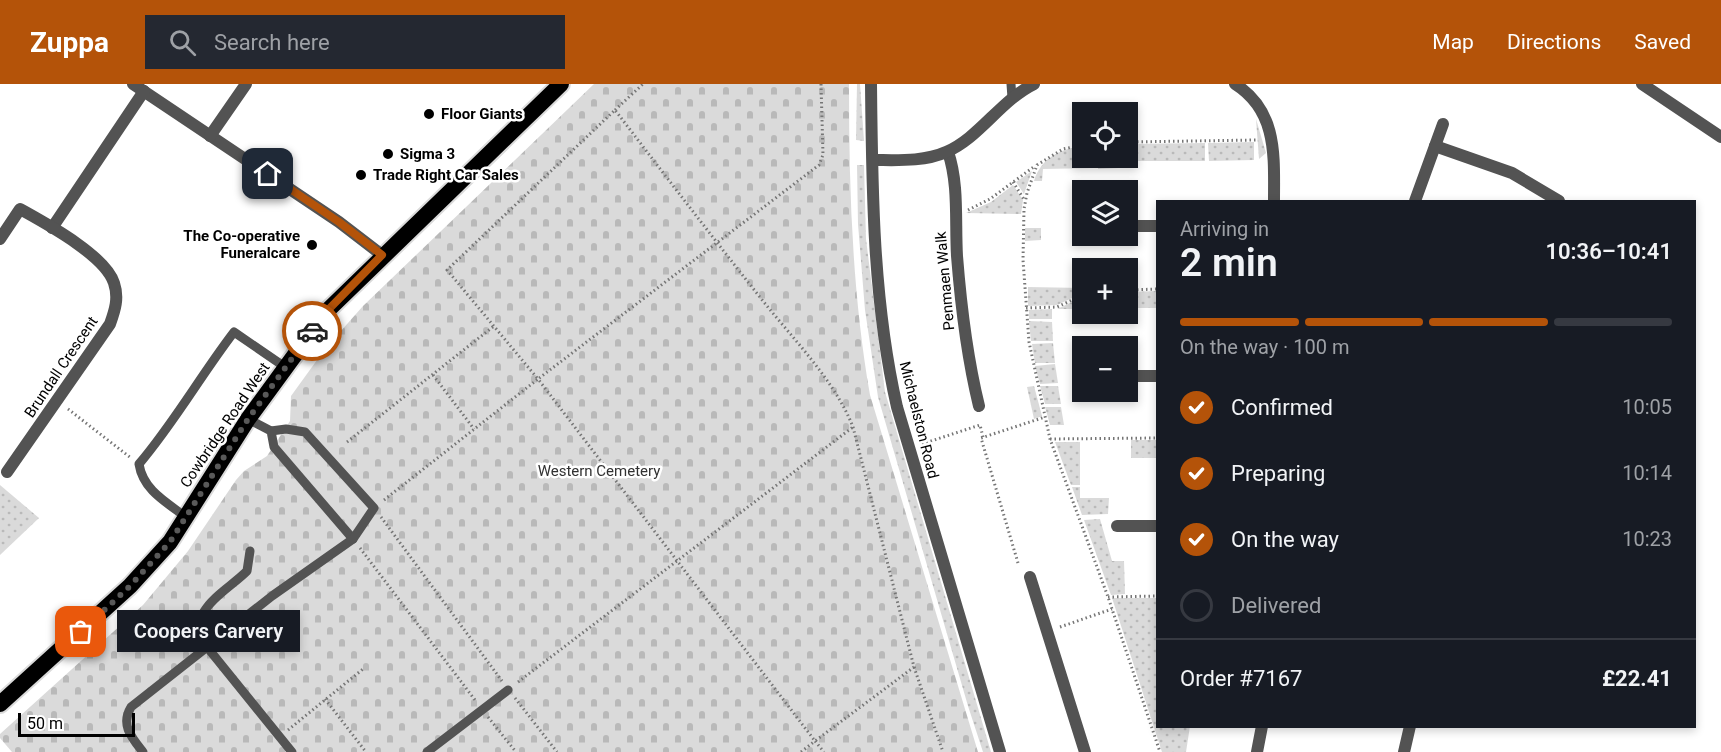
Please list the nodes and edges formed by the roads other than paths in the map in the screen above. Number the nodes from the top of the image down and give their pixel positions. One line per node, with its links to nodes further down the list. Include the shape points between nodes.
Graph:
1 (246, 84): 11 (street)
2 (871, 84): 15 (street, Michaelston Road)
3 (1011, 84): 9 (lane)
4 (1034, 84): 9 (street)
5 (1235, 84): 16 (street, via 1251,95 1270,127)
6 (1642, 84): 12 (street)
7 (558, 85): 23 (highway, Cowbridge Road West)
8 (139, 88): 11 (street); 21 (street)
9 (1012, 98): 14 (street)
10 (1443, 124): 13 (street)
11 (210, 136): 23 (street)
12 (1721, 137)
13 (1435, 146): 17 (street); 18 (street, via 1512,173)
14 (948, 152): 15 (street, via 915,159); 27 (street, Penmaen Walk, via 954,172 964,326)
15 (873, 160): 45 (street, Michaelston Road, via 878,269 897,407)
16 (1274, 200)
17 (1415, 200)
18 (1557, 200)
19 (1138, 226): 20 (street)
20 (1156, 226)
21 (52, 228): 22 (street, Brundall Crescent, via 20,209); 30 (street, Brundall Crescent, via 103,265 117,296 116,308 110,324)
22 (0, 239)
23 (382, 255): 24 (highway, Cowbridge Road West, via 327,311)
24 (285, 367): 28 (highway, Cowbridge Road West); 31 (lane, via 234,332 139,464 140,475 150,490)
25 (1138, 376): 26 (street)
26 (1156, 376)
27 (979, 406)
28 (248, 419): 29 (lane); 31 (highway, Cowbridge Road West)
29 (271, 431): 34 (lane, via 273,447); 34 (lane, via 305,432 374,508)
30 (7, 472)
31 (186, 517): 39 (highway, Cowbridge Road West, via 170,542 130,586)
32 (1117, 526): 33 (street)
33 (1156, 526)
34 (353, 539): 37 (lane)
35 (250, 551): 37 (lane, via 247,571 202,613 199,632)
36 (1030, 577): 46 (street)
37 (207, 647): 42 (lane, via 127,714 129,733); 43 (lane)
38 (508, 690): 44 (lane)
39 (0, 705)
40 (1262, 728): 47 (street)
41 (1410, 728): 48 (street)
42 (143, 752)
43 (292, 752)
44 (427, 752)
45 (1000, 752)
46 (1085, 752)
47 (1257, 752)
48 (1404, 752)

